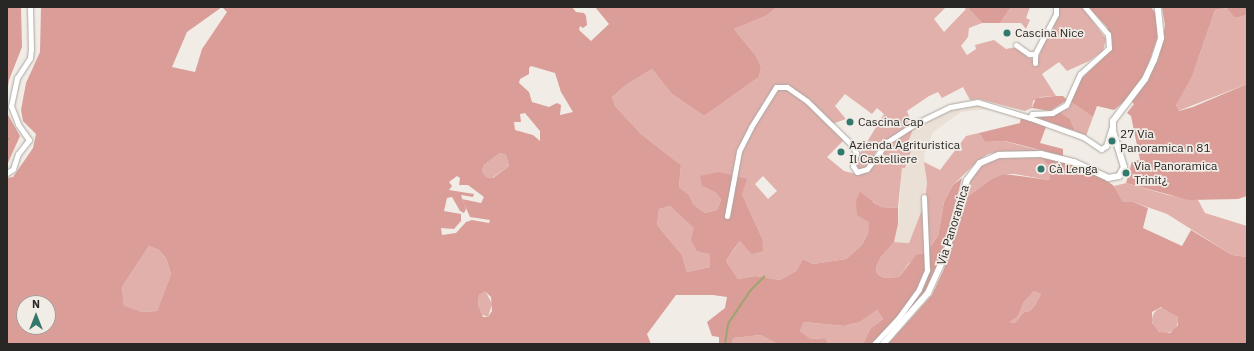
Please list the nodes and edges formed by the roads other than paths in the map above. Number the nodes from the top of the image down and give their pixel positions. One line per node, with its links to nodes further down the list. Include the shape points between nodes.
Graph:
1 (30, 7): 10 (street, via 30,58 17,78 11,106 18,124 29,140 18,154 13,169)
2 (1056, 7): 6 (street, via 1056,14)
3 (1085, 7): 8 (street, via 1108,34 1109,48 1080,74 1066,105 1052,113 1032,114)
4 (1158, 7): 9 (street, via 1161,38 1154,60 1136,92 1116,115)
5 (1016, 45): 6 (street, via 1029,54)
6 (1036, 54): 7 (street)
7 (1035, 63)
8 (1030, 118): 9 (street, via 1083,137 1101,149 1106,146); 12 (street, via 977,102 950,107 913,125 887,142 867,169 857,172 853,166 856,153 853,146 807,101 787,87 776,87 739,152)
9 (1112, 126): 14 (street, Via Panoramica, via 1124,167 1123,172 1116,178 1108,178 1074,162 1041,154 999,155 980,163 967,180 946,252 928,294)
10 (7, 172)
11 (924, 197): 13 (street, Via Panoramica, via 927,270 919,289 899,317)
12 (727, 216)
13 (874, 344)
14 (883, 344)

